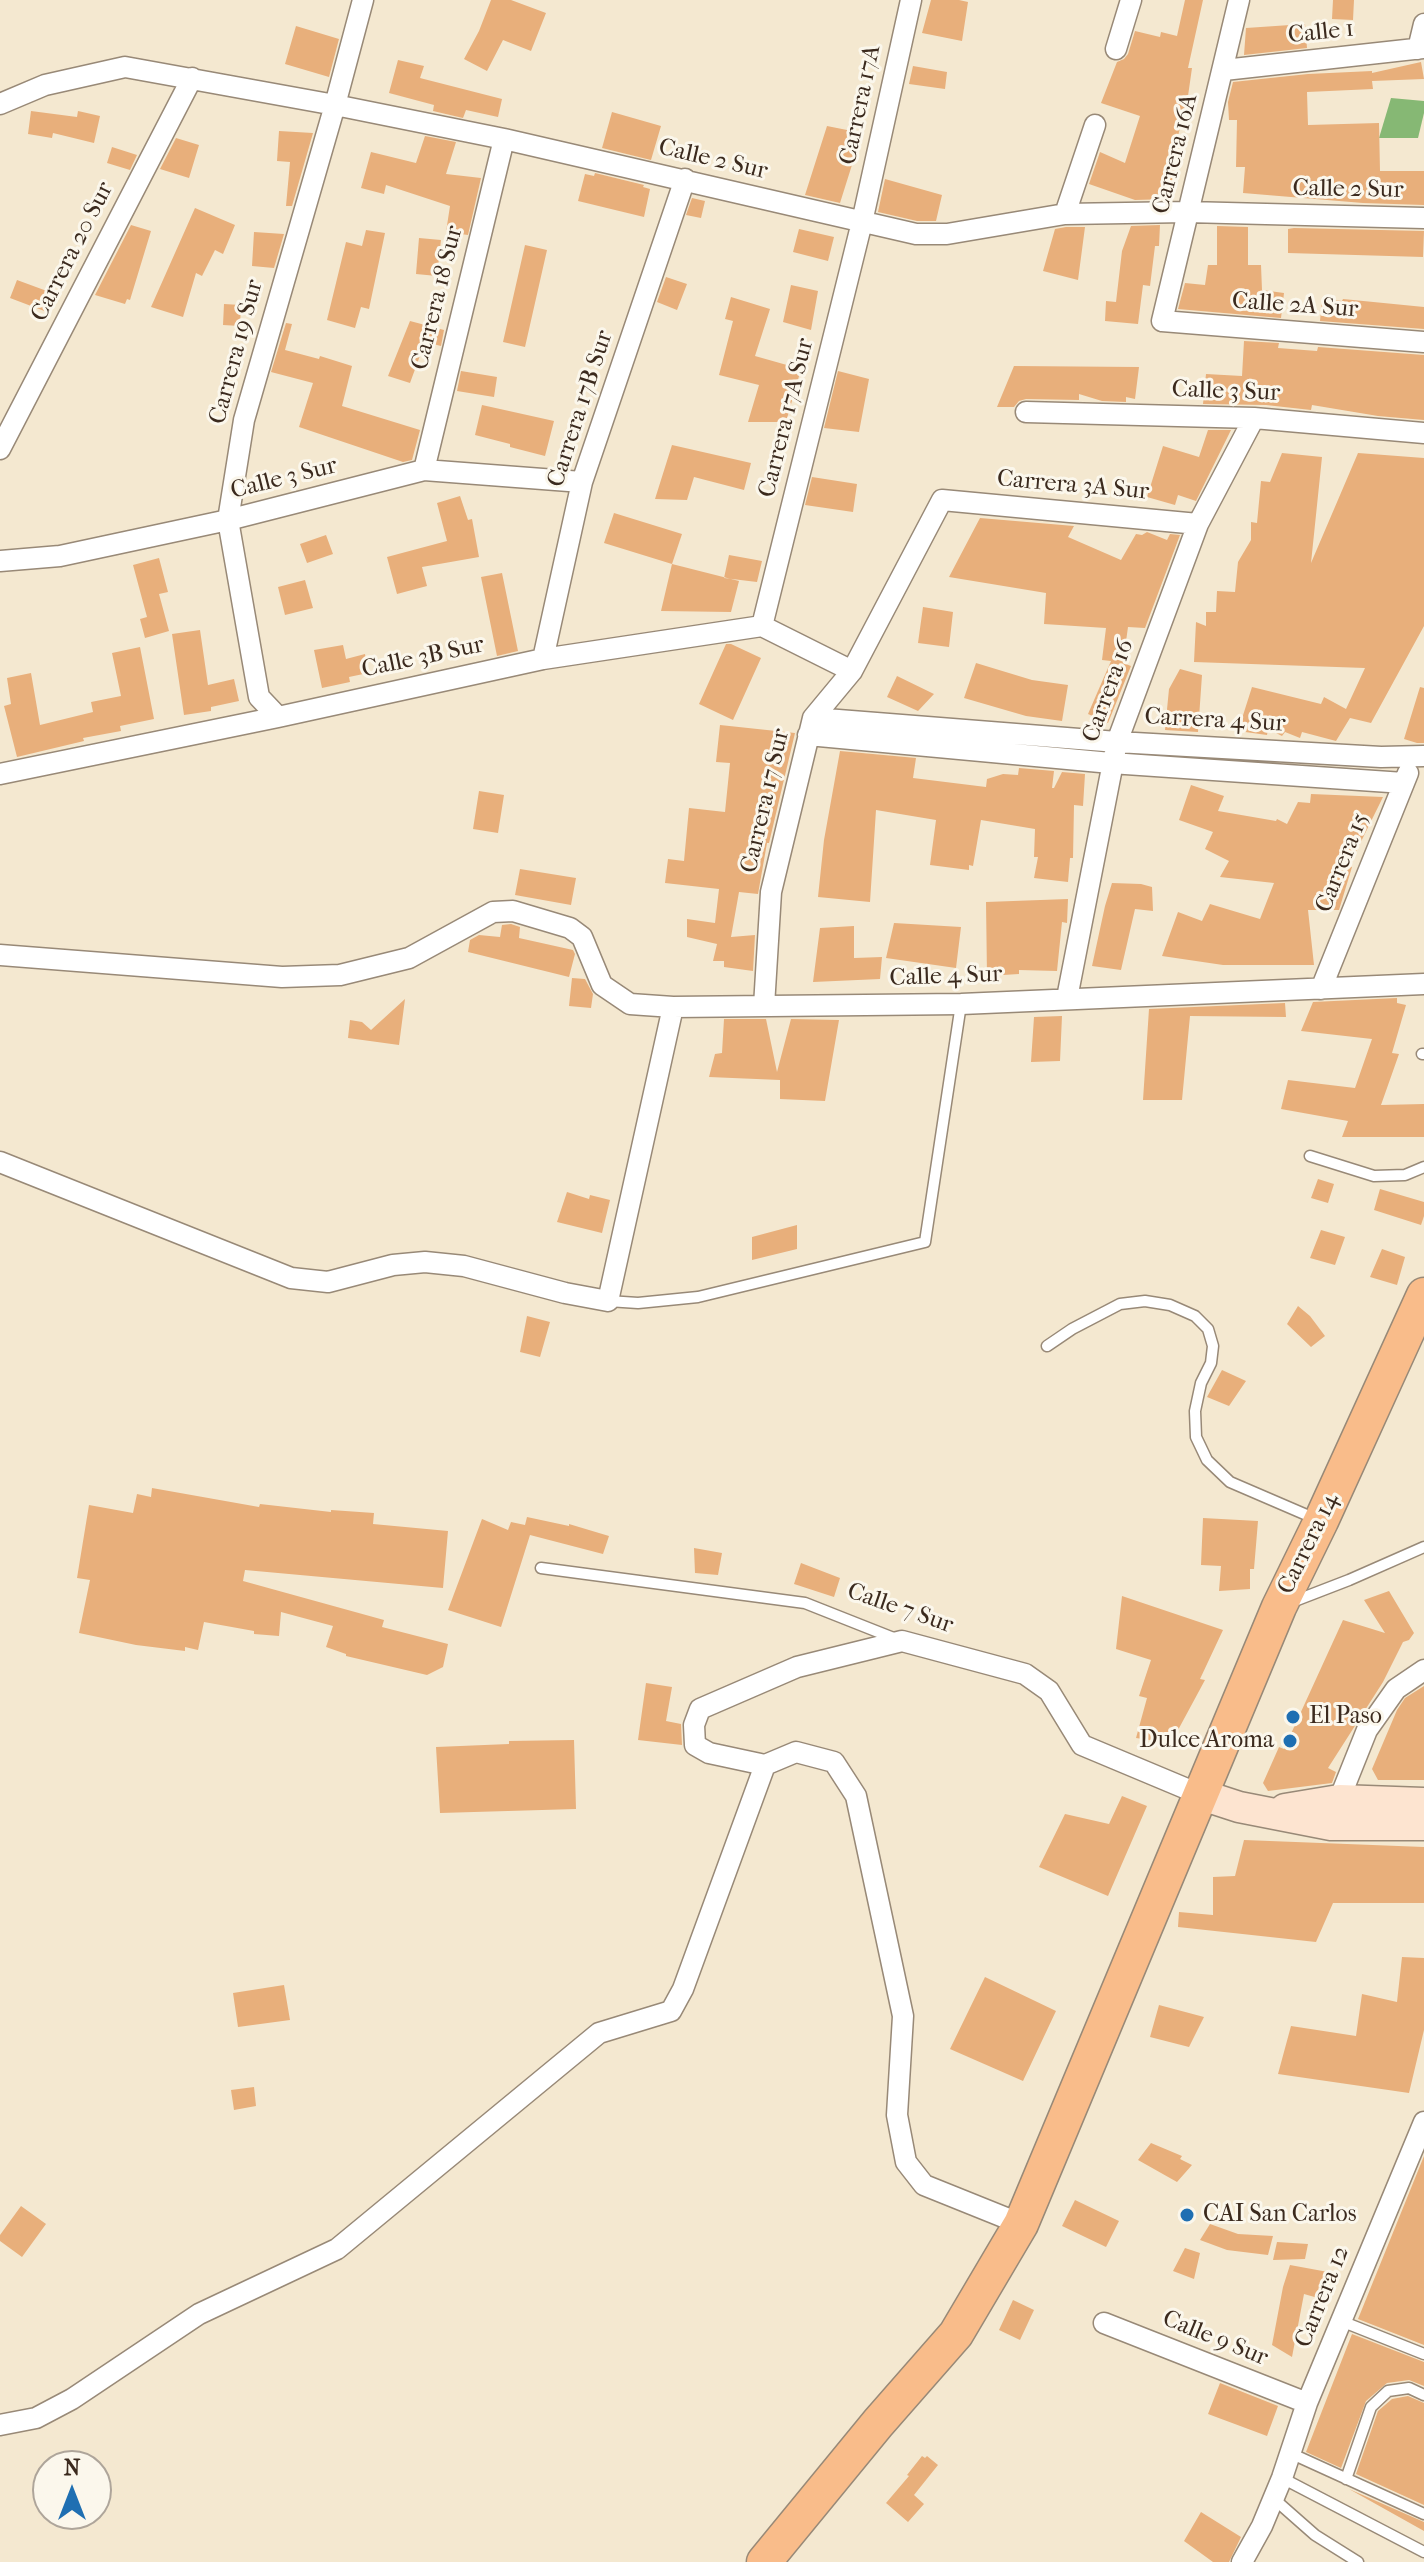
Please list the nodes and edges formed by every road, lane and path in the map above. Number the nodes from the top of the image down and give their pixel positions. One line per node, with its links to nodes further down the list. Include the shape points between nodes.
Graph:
1 (363, 0): 11 (street, Carrera 19 Sur)
2 (911, 0): 18 (street, Carrera 17A)
3 (1131, 0): 7 (street)
4 (1239, 0): 8 (street, Carrera 16A)
5 (1424, 24): 6 (street)
6 (1421, 48): 8 (street, Calle 1)
7 (1116, 49)
8 (1224, 70): 15 (street, Carrera 16A)
9 (192, 78): 10 (street, Calle 2 Sur, via 125,67 45,85); 11 (street, Calle 2 Sur); 24 (street, Carrera 20 Sur)
10 (0, 104)
11 (335, 105): 13 (street, Calle 2 Sur); 28 (street, Carrera 19 Sur, via 244,420)
12 (1095, 125): 16 (street)
13 (504, 139): 14 (street, Calle 2 Sur); 25 (street, Carrera 18 Sur)
14 (685, 179): 18 (street, Calle 2 Sur); 26 (street, Carrera 17B Sur)
15 (1187, 212): 16 (street, Calle 2 Sur); 17 (street, Calle 2 Sur); 19 (street, Carrera 16A)
16 (1065, 214): 18 (street, Calle 2 Sur, via 947,234 916,234)
17 (1424, 218)
18 (862, 222): 31 (street, Carrera 17A Sur)
19 (1162, 321): 20 (street, Calle 2A Sur)
20 (1424, 342)
21 (1026, 412): 22 (street, Calle 3 Sur)
22 (1254, 418): 23 (street, Calle 3 Sur); 29 (street, Carrera 16)
23 (1424, 433)
24 (0, 449)
25 (424, 470): 26 (street, Calle 3 Sur); 28 (street, Calle 3 Sur)
26 (582, 482): 32 (street, Carrera 17B Sur)
27 (942, 500): 29 (street, Carrera 3A Sur); 33 (street, Carrera 17 Sur)
28 (228, 520): 30 (street, Calle 3 Sur, via 60,556); 34 (street, Carrera 19 Sur, via 259,697)
29 (1198, 524): 36 (street, Carrera 16)
30 (0, 561)
31 (762, 626): 32 (street, Calle 3B Sur); 33 (street)
32 (543, 659): 34 (street, Calle 3B Sur)
33 (852, 671): 35 (street, Carrera 17 Sur)
34 (278, 717): 39 (street, Calle 3B Sur)
35 (810, 727): 36 (street, Carrera 4 Sur); 38 (street); 46 (street, Carrera 17 Sur, via 771,892)
36 (1117, 742): 37 (street, Carrera 4 Sur); 38 (street, Carrera 16)
37 (1420, 757): 40 (street, Carrera 15)
38 (1111, 763): 40 (street); 44 (street, Carrera 16)
39 (0, 774)
40 (1404, 783): 43 (street, Carrera 15)
41 (0, 955): 47 (street, Calle 4 Sur, via 282,977 340,975 409,958 493,912 513,911 570,928 582,937 602,985 630,1004)
42 (1424, 984): 43 (street, Calle 4 Sur)
43 (1321, 989): 44 (street, Calle 4 Sur)
44 (1067, 998): 45 (street, Calle 4 Sur)
45 (961, 1004): 46 (street, Calle 4 Sur); 52 (lane, via 925,1242 698,1297)
46 (764, 1006): 47 (street, Calle 4 Sur)
47 (673, 1007): 52 (street)
48 (1310, 1156): 50 (lane, via 1374,1176 1405,1175)
49 (0, 1162): 52 (street, via 291,1278 328,1282 425,1262 464,1266)
50 (1424, 1167)
51 (1424, 1295): 54 (main road, Carrera 14)
52 (608, 1301)
53 (1047, 1346): 54 (lane, via 1120,1304 1170,1305 1195,1316 1208,1329 1213,1346 1195,1411 1196,1437 1207,1460 1230,1482)
54 (1321, 1521): 57 (main road, Carrera 14)
55 (1424, 1547): 57 (lane)
56 (541, 1568): 58 (lane, Calle 7 Sur, via 805,1603)
57 (1279, 1607): 61 (main road, Carrera 14)
58 (902, 1641): 60 (street, via 797,1667 700,1709 695,1745); 61 (street, Calle 7 Sur, via 1025,1674 1049,1691 1082,1745)
59 (1424, 1670): 62 (street, via 1396,1689 1367,1730)
60 (765, 1765): 67 (street, via 796,1752 834,1762 856,1796 903,2016 897,2115 906,2162 924,2185); 73 (street, via 671,2011 599,2033 337,2249 199,2314 36,2418)
61 (1199, 1794): 64 (main road); 67 (main road, Carrera 14)
62 (1339, 1800): 63 (main road); 64 (main road)
63 (1424, 1803)
64 (1271, 1812): 65 (main road, via 1331,1825)
65 (1424, 1825)
66 (1424, 2122): 68 (street, Carrera 12)
67 (1021, 2224): 80 (main road, Carrera 14, via 956,2334)
68 (1341, 2321): 70 (lane); 72 (street, Carrera 12)
69 (1104, 2323): 72 (street, Calle 9 Sur)
70 (1424, 2354)
71 (1424, 2395): 76 (lane, via 1409,2388 1388,2391 1371,2407)
72 (1307, 2403): 74 (street, Carrera 12)
73 (0, 2425)
74 (1290, 2453): 75 (street, Carrera 12); 76 (lane)
75 (1282, 2478): 77 (street, Carrera 12); 79 (lane)
76 (1346, 2479): 78 (lane)
77 (1273, 2498): 81 (street, Carrera 12); 82 (lane, via 1315,2535)
78 (1424, 2514)
79 (1424, 2552)
80 (764, 2562)
81 (1242, 2562)
82 (1358, 2562)

